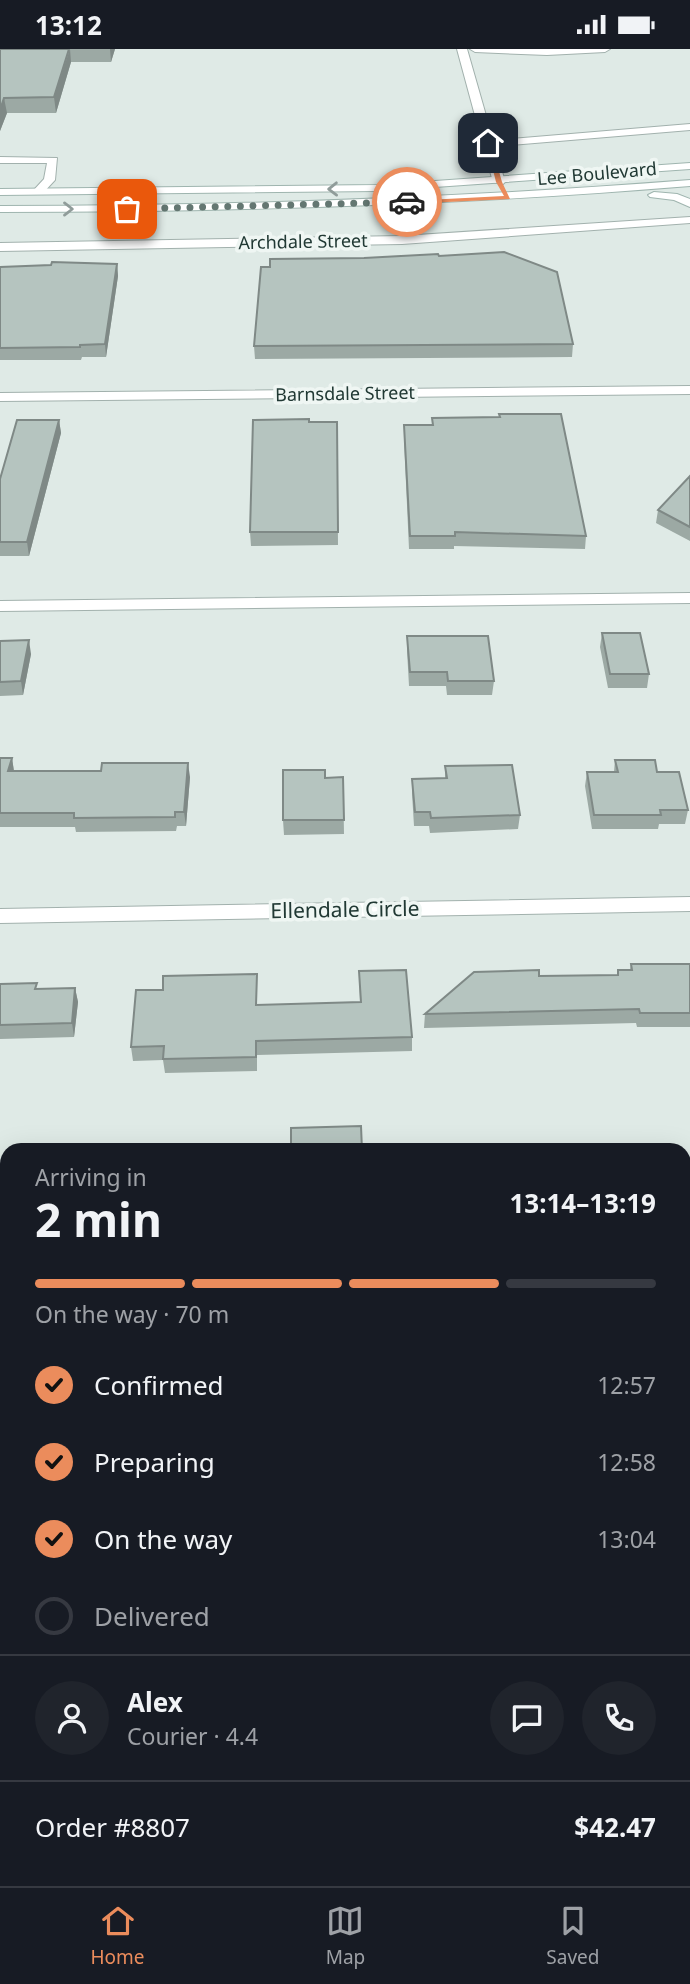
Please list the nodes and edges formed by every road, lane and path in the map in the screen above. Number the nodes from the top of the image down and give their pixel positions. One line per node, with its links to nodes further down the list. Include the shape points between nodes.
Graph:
1 (462, 49): 5 (street)
2 (475, 49): 3 (street)
3 (605, 49)
4 (690, 127): 5 (street)
5 (488, 143): 8 (street)
6 (0, 160): 10 (street, via 53,160 49,180)
7 (690, 166): 8 (street, Lee Boulevard)
8 (499, 182): 10 (street, Lee Boulevard, one-way to 10); 13 (street)
9 (690, 183): 11 (street, Lee Boulevard)
10 (38, 192): 12 (street, Lee Boulevard); 14 (street)
11 (589, 192): 13 (street, Lee Boulevard); 15 (street, via 670,195)
12 (0, 193)
13 (508, 198): 16 (street, Lee Boulevard, one-way to 13)
14 (0, 200)
15 (690, 204)
16 (0, 209)
17 (690, 221): 18 (street, Archdale Street, via 402,240)
18 (0, 247)
19 (690, 390): 20 (street, Barnsdale Street)
20 (0, 397)
21 (690, 598): 22 (street)
22 (0, 606)
23 (690, 904): 24 (street, Ellendale Circle)
24 (0, 916)

